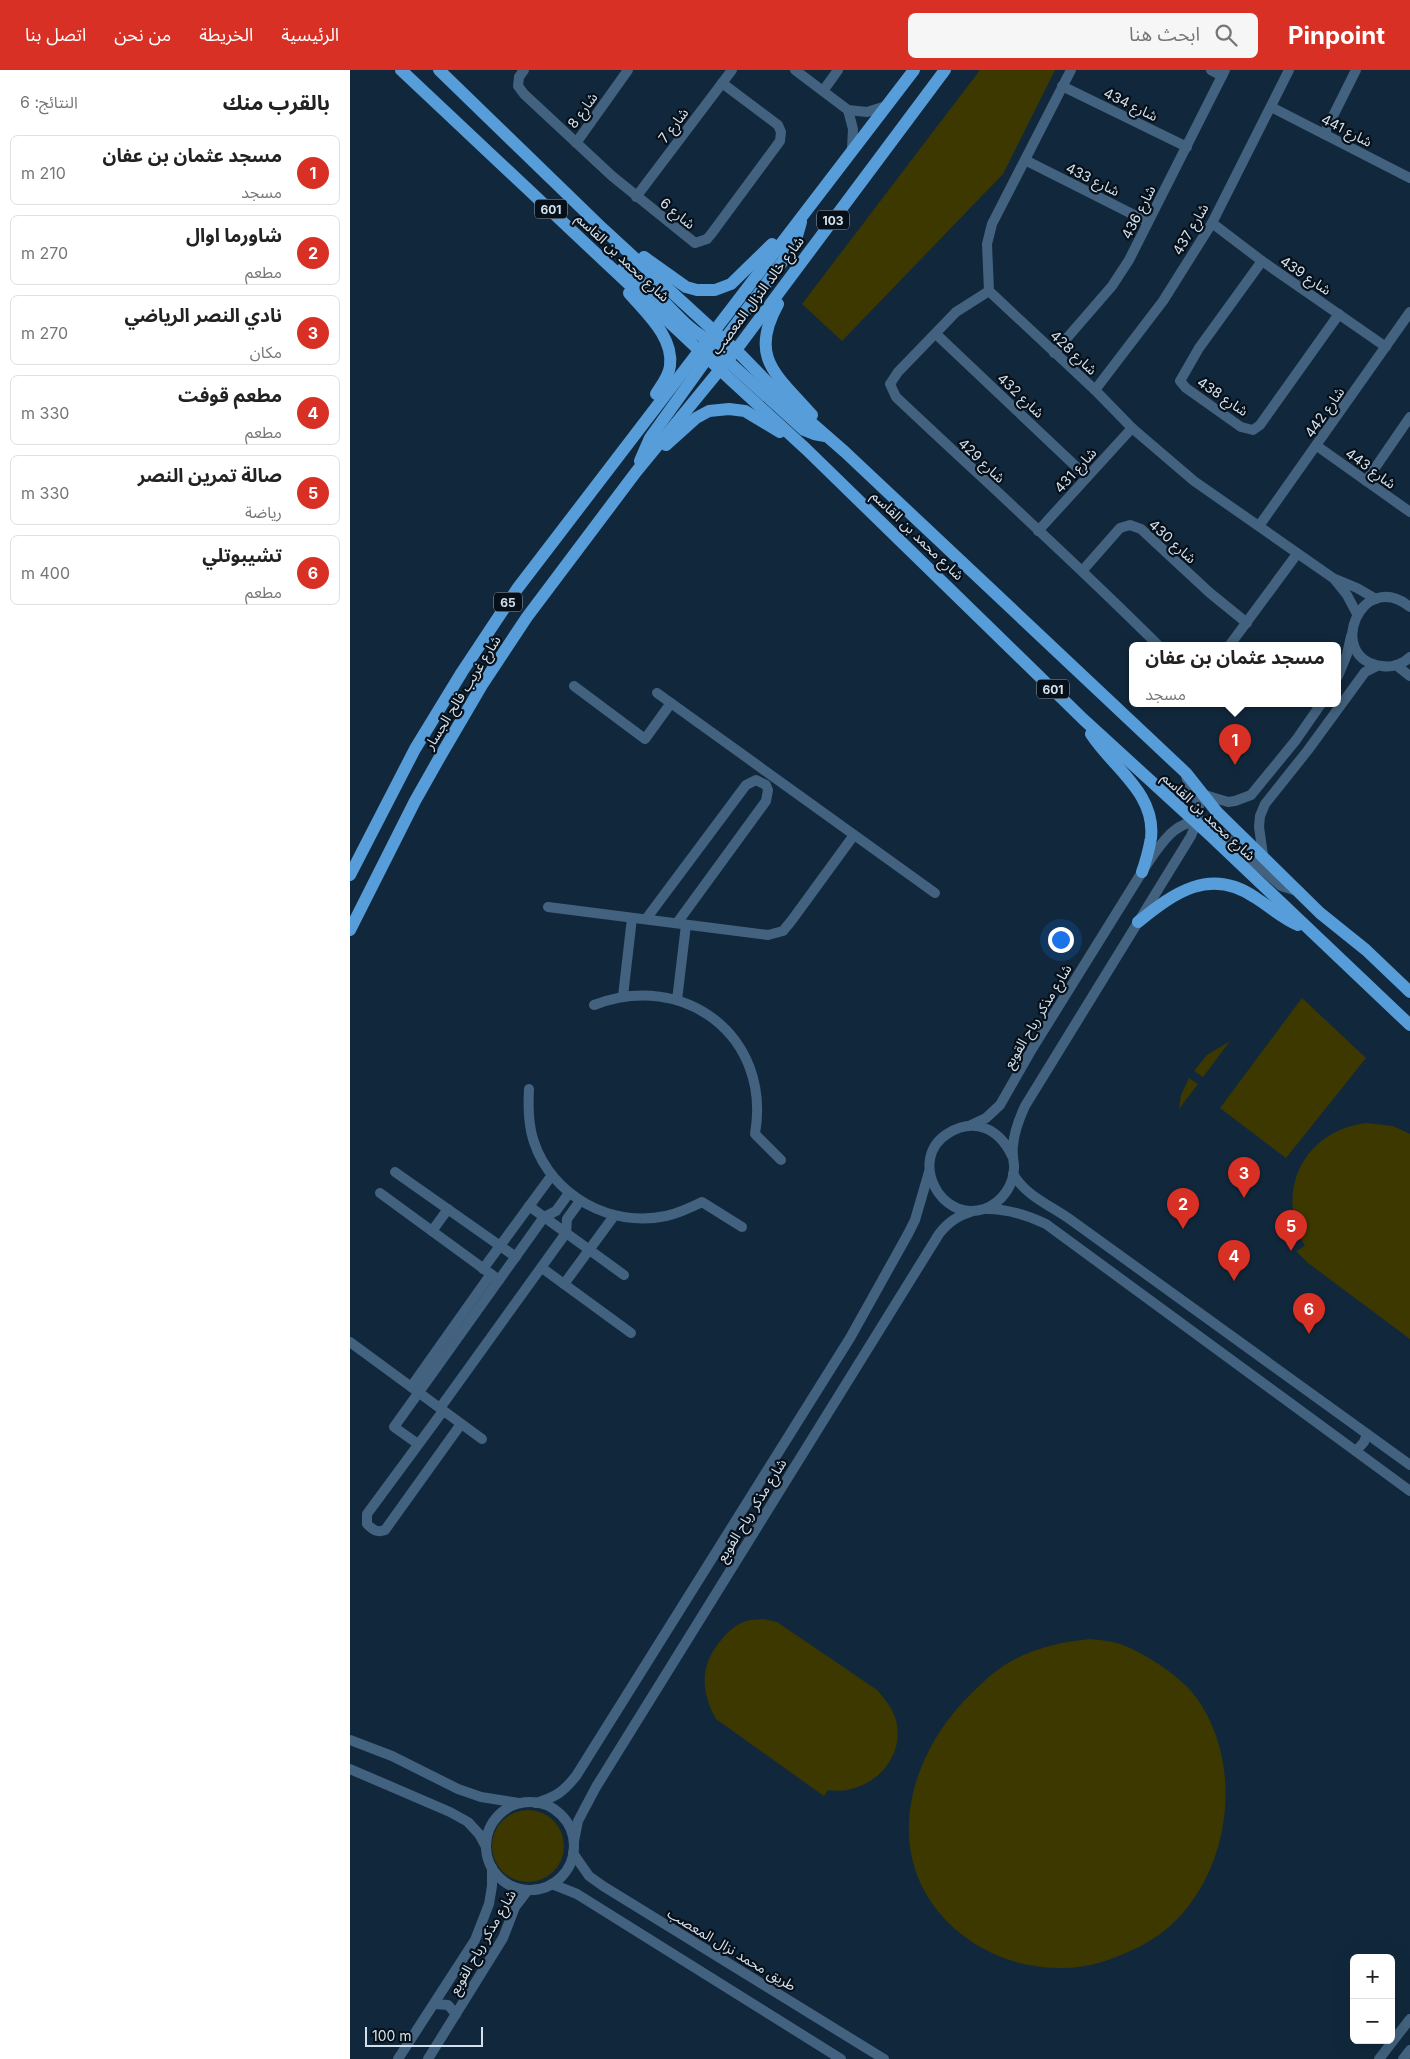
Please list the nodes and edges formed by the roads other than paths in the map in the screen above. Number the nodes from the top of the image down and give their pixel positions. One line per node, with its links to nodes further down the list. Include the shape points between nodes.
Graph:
1 (401, 70): 32 (main road, شارع محمد بن القاسم / 601)
2 (439, 70): 31 (main road, شارع محمد بن القاسم / 601)
3 (524, 70): 22 (street, شارع 6, via 518,86)
4 (628, 70): 22 (street, شارع 8)
5 (732, 70): 15 (street, شارع 7)
6 (795, 70): 17 (street)
7 (838, 70): 17 (street)
8 (914, 70): 18 (main road, 103)
9 (945, 70): 33 (main road, شارع خالد النزال المعصب / 103)
10 (1071, 70): 16 (street)
11 (1211, 70): 14 (street)
12 (1289, 70): 19 (street, شارع 437)
13 (1356, 70): 21 (street)
14 (1224, 73): 23 (street, شارع 436)
15 (722, 83): 27 (street, شارع 7); 27 (street, شارع 6, via 778,125 781,132 780,141 712,233 707,239 695,243)
16 (1062, 86): 23 (street, شارع 434); 25 (street)
17 (823, 91): 20 (street)
18 (886, 106): 20 (street, via 867,112); 24 (main road, 103)
19 (1271, 107): 21 (street, شارع 441); 30 (street, شارع 437)
20 (848, 110): 24 (street, via 853,129)
21 (1324, 134): 26 (street, شارع 441)
22 (576, 143): 27 (street, شارع 6)
23 (1187, 147): 29 (street, شارع 436)
24 (852, 148): 28 (main road, 103)
25 (1025, 160): 29 (street, شارع 433); 36 (street, via 992,224 987,244)
26 (1410, 178)
27 (636, 197)
28 (804, 213): 31 (main road, via 731,284 715,290 686,287); 42 (main road, via 797,236 783,261)
29 (1148, 222): 44 (street, شارع 436, via 1112,286)
30 (1212, 223): 34 (street, شارع 439); 45 (street, شارع 437, via 1163,301)
31 (602, 228): 42 (main road, شارع محمد بن القاسم / 601)
32 (596, 252): 35 (main road, شارع محمد بن القاسم / 601); 52 (main road, via 663,334 669,349 670,366 664,380)
33 (805, 258): 43 (main road, شارع خالد النزال المعصب / 103); 51 (main road, via 769,320 764,338 766,352 771,368)
34 (1262, 261): 38 (street, شارع 439); 38 (street, شارع 438, via 1199,348 1180,381 1241,427 1253,430 1260,425)
35 (614, 268): 41 (main road, شارع محمد بن القاسم / 601); 42 (main road, via 639,279)
36 (989, 291): 39 (street, شارع 429, via 956,312); 44 (street, شارع 428)
37 (1410, 312): 40 (street, شارع 442)
38 (1339, 314): 40 (street, شارع 439)
39 (936, 334): 54 (street, شارع 432); 58 (street, شارع 429, via 890,384 896,398)
40 (1386, 347): 49 (street, شارع 442)
41 (699, 349): 42 (main road, شارع خالد النزال المعصب); 52 (main road, شارع غريب فالح الجسار / 65)
42 (717, 349): 43 (main road, شارع محمد بن القاسم / 601); 48 (main road, via 804,430); 50 (main road, شارع محمد بن القاسم / 601); 53 (main road, via 650,438)
43 (736, 350): 48 (main road, شارع محمد بن القاسم / 601, via 782,397)
44 (1054, 352): 45 (street, شارع 428)
45 (1095, 390): 47 (street, شارع 428)
46 (1410, 417): 55 (street)
47 (1132, 428): 54 (street, شارع 431); 57 (street, شارع 428, via 1194,481)
48 (827, 436): 51 (main road, شارع محمد بن القاسم / 601)
49 (1317, 446): 55 (street, شارع 443); 57 (street, شارع 442)
50 (806, 449): 53 (main road, via 745,411 709,411 696,418); 80 (main road, شارع محمد بن القاسم / 601)
51 (845, 452): 81 (main road, شارع محمد بن القاسم / 601)
52 (619, 455): 90 (main road, شارع غريب فالح الجسار / 65, via 517,589 462,672 415,750)
53 (636, 472): 99 (main road, شارع غريب فالح الجسار / 65, via 527,617 482,685 415,802)
54 (1087, 477): 58 (street, شارع 431)
55 (1366, 481): 56 (street, شارع 443)
56 (1410, 512)
57 (1259, 526): 59 (street, شارع 428)
58 (1038, 531): 60 (street, شارع 429)
59 (1297, 554): 61 (street, شارع 428); 65 (street)
60 (1083, 570): 65 (street, شارع 430, via 1120,528 1130,525 1141,529 1210,593); 67 (street, شارع 429)
61 (1333, 578): 62 (street, شارع 428); 64 (street, شارع 428)
62 (1376, 599): 63 (street); 64 (street, via 1368,602)
63 (1408, 603)
64 (1357, 614): 66 (street)
65 (1247, 622): 68 (street)
66 (1352, 633): 71 (street, via 1358,653); 72 (street)
67 (1155, 642)
68 (1232, 642)
69 (1410, 657): 70 (street)
70 (1396, 665): 71 (street); 73 (street)
71 (1376, 666): 77 (street, via 1365,672)
72 (1341, 668)
73 (1410, 676)
74 (574, 686): 76 (street, via 645,740)
75 (657, 693): 76 (street)
76 (671, 703): 82 (street)
77 (1341, 705)
78 (1319, 707): 84 (street)
79 (1339, 707): 85 (street)
80 (1083, 719): 86 (main road, شارع محمد بن القاسم / 601); 89 (main road, via 1096,742 1134,785 1145,803 1151,837)
81 (1186, 773): 83 (main road, شارع محمد بن القاسم / 601); 86 (street, via 1188,785 1199,805)
82 (765, 777): 87 (street); 95 (street, via 746,785); 97 (street, via 766,801)
83 (1205, 794): 84 (street, via 1228,802); 88 (main road, شارع محمد بن القاسم / 601, via 1217,812)
84 (1251, 795): 85 (street, via 1254,805)
85 (1265, 804): 88 (street, via 1259,826)
86 (1196, 823): 89 (street, شارع مذكر رباح القوبع, via 1183,825 1172,832); 91 (street, via 1213,826 1277,883); 96 (street, via 1184,851); 98 (main road, شارع محمد بن القاسم / 601)
87 (854, 835): 92 (street); 97 (street, via 792,920 777,934)
88 (1263, 855): 91 (main road, شارع محمد بن القاسم / 601)
89 (1142, 872): 106 (street, شارع مذكر رباح القوبع, via 1000,1104 986,1118)
90 (350, 875)
91 (1300, 892): 100 (main road, شارع محمد بن القاسم / 601)
92 (936, 893)
93 (548, 907): 94 (street)
94 (632, 918): 95 (street); 101 (street)
95 (646, 920): 97 (street)
96 (1138, 922): 98 (main road, via 1176,893 1217,884 1244,891 1286,920); 107 (street, via 1025,1106 1016,1130)
97 (681, 924): 102 (street)
98 (1307, 928): 104 (main road, شارع محمد بن القاسم / 601)
99 (350, 930)
100 (1410, 992)
101 (623, 996): 102 (street, via 648,995); 103 (street)
102 (677, 1000): 108 (street, via 716,1021 738,1046 747,1061 756,1092 755,1134)
103 (594, 1005)
104 (1410, 1026)
105 (529, 1089): 112 (street, via 534,1143)
106 (968, 1126): 107 (street, via 980,1126 1000,1136); 110 (street, via 955,1129 939,1141 930,1159)
107 (1012, 1156): 111 (street)
108 (781, 1160)
109 (395, 1172): 117 (street)
110 (929, 1172): 118 (street, via 932,1183 944,1200 952,1206); 144 (street, شارع مذكر رباح القوبع, via 915,1220 850,1338 660,1643 566,1789 553,1798)
111 (1013, 1174): 118 (street, via 1004,1196); 136 (street, via 1033,1197 1062,1214)
112 (552, 1175): 114 (street); 116 (street)
113 (380, 1193): 122 (street)
114 (569, 1193): 115 (street); 120 (street, via 556,1211)
115 (580, 1201): 119 (street); 123 (street, via 567,1219)
116 (528, 1206): 120 (street); 124 (street)
117 (448, 1209): 122 (street); 124 (street)
118 (978, 1210): 139 (street, via 1009,1210 1046,1224); 146 (street, شارع مذكر رباح القوبع, via 956,1217 939,1234 596,1787 578,1821)
119 (614, 1216): 121 (street, via 647,1219 666,1216 702,1202); 125 (street)
120 (544, 1218): 123 (street); 126 (street)
121 (742, 1227)
122 (432, 1231): 128 (street)
123 (566, 1234): 125 (street); 127 (street)
124 (500, 1246): 126 (street); 128 (street)
125 (589, 1250): 129 (street); 130 (street)
126 (516, 1257): 128 (street)
127 (542, 1268): 130 (street); 134 (street)
128 (491, 1274): 133 (street)
129 (624, 1275)
130 (564, 1284): 131 (street)
131 (631, 1333)
132 (350, 1342): 133 (street)
133 (415, 1390): 134 (street); 138 (street, via 394,1427)
134 (442, 1409): 135 (street); 138 (street)
135 (461, 1424): 137 (street); 138 (street, via 385,1530 373,1530 367,1524 367,1514)
136 (1367, 1434): 139 (street); 140 (street)
137 (482, 1439)
138 (418, 1444)
139 (1356, 1451): 141 (street)
140 (1410, 1465)
141 (1410, 1491)
142 (350, 1740): 145 (street, via 392,1756 458,1789 481,1797)
143 (350, 1769): 147 (street, via 462,1819 480,1834)
144 (536, 1802): 145 (street); 146 (street, via 557,1811 571,1830)
145 (520, 1803): 147 (street, via 496,1819)
146 (574, 1841): 148 (street)
147 (486, 1846): 149 (street)
148 (573, 1853): 150 (street, via 569,1866); 159 (street, طريق محمد نزال المعصب, via 589,1876 602,1886)
149 (492, 1868): 151 (street, via 514,1887); 152 (street, شارع مذكر رباح القوبع, via 492,1886 484,1921)
150 (552, 1884): 151 (street); 158 (street, via 577,1894)
151 (528, 1890): 153 (street, شارع مذكر رباح القوبع)
152 (435, 2004): 153 (street, via 448,2005); 156 (street, شارع مذكر رباح القوبع)
153 (456, 2014): 157 (street, شارع مذكر رباح القوبع)
154 (1410, 2018): 160 (street)
155 (1410, 2050): 161 (street)
156 (398, 2059)
157 (428, 2059)
158 (841, 2059)
159 (884, 2059)
160 (1379, 2059)
161 (1403, 2059)

